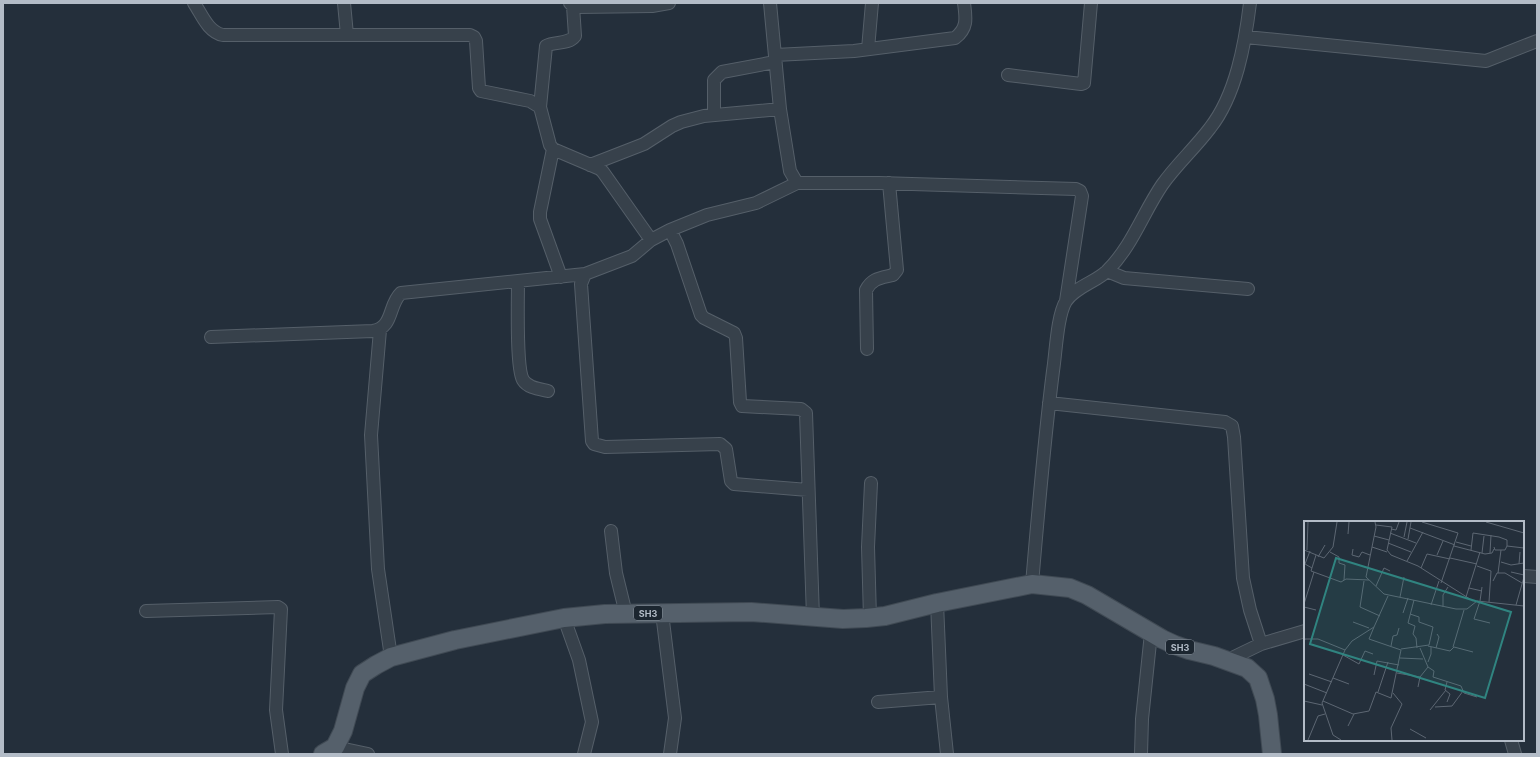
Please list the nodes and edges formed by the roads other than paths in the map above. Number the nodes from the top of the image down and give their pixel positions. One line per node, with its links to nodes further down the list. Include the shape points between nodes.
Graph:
1 (194, 3): 10 (street, via 211,29 223,35)
2 (344, 3): 10 (street)
3 (669, 3): 9 (street, via 645,6)
4 (770, 3): 14 (street)
5 (872, 3): 13 (street)
6 (964, 3): 13 (street, via 966,24 955,38)
7 (1091, 3): 15 (street, via 1084,83)
8 (1250, 3): 11 (street)
9 (571, 5): 16 (street, via 575,36 568,41 546,46)
10 (347, 35): 16 (street, via 470,35 476,41 481,91 530,101)
11 (1246, 37): 12 (street, via 1486,61); 25 (street, via 1229,97 1215,121 1162,185 1135,233)
12 (1537, 41)
13 (868, 49): 14 (street)
14 (775, 58): 17 (street); 18 (street, via 722,72 716,76)
15 (1008, 76)
16 (540, 107): 19 (street)
17 (780, 109): 18 (street); 21 (street, via 790,171)
18 (714, 115): 20 (street, via 681,122 644,144)
19 (553, 149): 20 (street); 27 (street, via 540,219)
20 (590, 165): 24 (street, via 603,172)
21 (797, 183): 22 (street); 23 (street, via 756,203 707,215)
22 (889, 183): 30 (street, via 1080,191 1082,196); 33 (street, via 897,270 893,275 870,282 866,290)
23 (670, 230): 24 (street); 37 (street, via 701,315 734,333 742,406 801,409 806,413)
24 (651, 240): 26 (street, via 632,256)
25 (1107, 271): 29 (street, via 1124,278); 30 (street, via 1082,286)
26 (585, 274): 27 (street); 37 (street, via 581,284 594,444 605,447 720,444 726,449 731,481 734,484)
27 (561, 277): 28 (street)
28 (518, 281): 31 (street, via 401,293 386,325); 34 (street, via 521,375 523,381 531,387)
29 (1248, 289)
30 (1066, 300): 35 (street, via 1059,320)
31 (380, 330): 32 (street); 52 (street, via 371,435 378,569)
32 (211, 337)
33 (867, 348)
34 (548, 391)
35 (1049, 403): 41 (street); 51 (street, via 1225,422 1232,426 1243,578)
36 (871, 483): 48 (street, via 868,547)
37 (808, 490): 46 (street)
38 (611, 531): 45 (street, via 616,573)
39 (1524, 576): 40 (street)
40 (1537, 576)
41 (1032, 584): 42 (main road, SH3); 50 (main road, SH3, via 1070,588 1087,595)
42 (938, 603): 48 (main road, SH3); 54 (street)
43 (146, 611): 58 (street, via 278,607 281,609 276,710)
44 (662, 613): 45 (main road, SH3); 46 (main road, SH3, via 751,612); 61 (street, via 675,718)
45 (626, 614): 47 (main road, SH3)
46 (813, 617): 48 (main road, SH3)
47 (564, 618): 52 (main road, SH3, via 455,640); 60 (street, via 579,660 591,712 591,729)
48 (870, 618)
49 (1304, 631): 51 (street)
50 (1151, 633): 53 (main road, SH3, via 1189,650); 63 (street)
51 (1261, 644): 53 (street)
52 (391, 657): 57 (main road, SH3, via 362,674 354,688 343,731)
53 (1228, 660): 64 (main road, SH3, via 1247,668 1258,678 1268,715)
54 (941, 697): 55 (street); 62 (street)
55 (878, 702)
56 (1511, 741): 65 (street)
57 (329, 750): 59 (street)
58 (282, 754)
59 (368, 754)
60 (584, 754)
61 (670, 754)
62 (947, 754)
63 (1140, 754)
64 (1272, 754)
65 (1515, 754)

